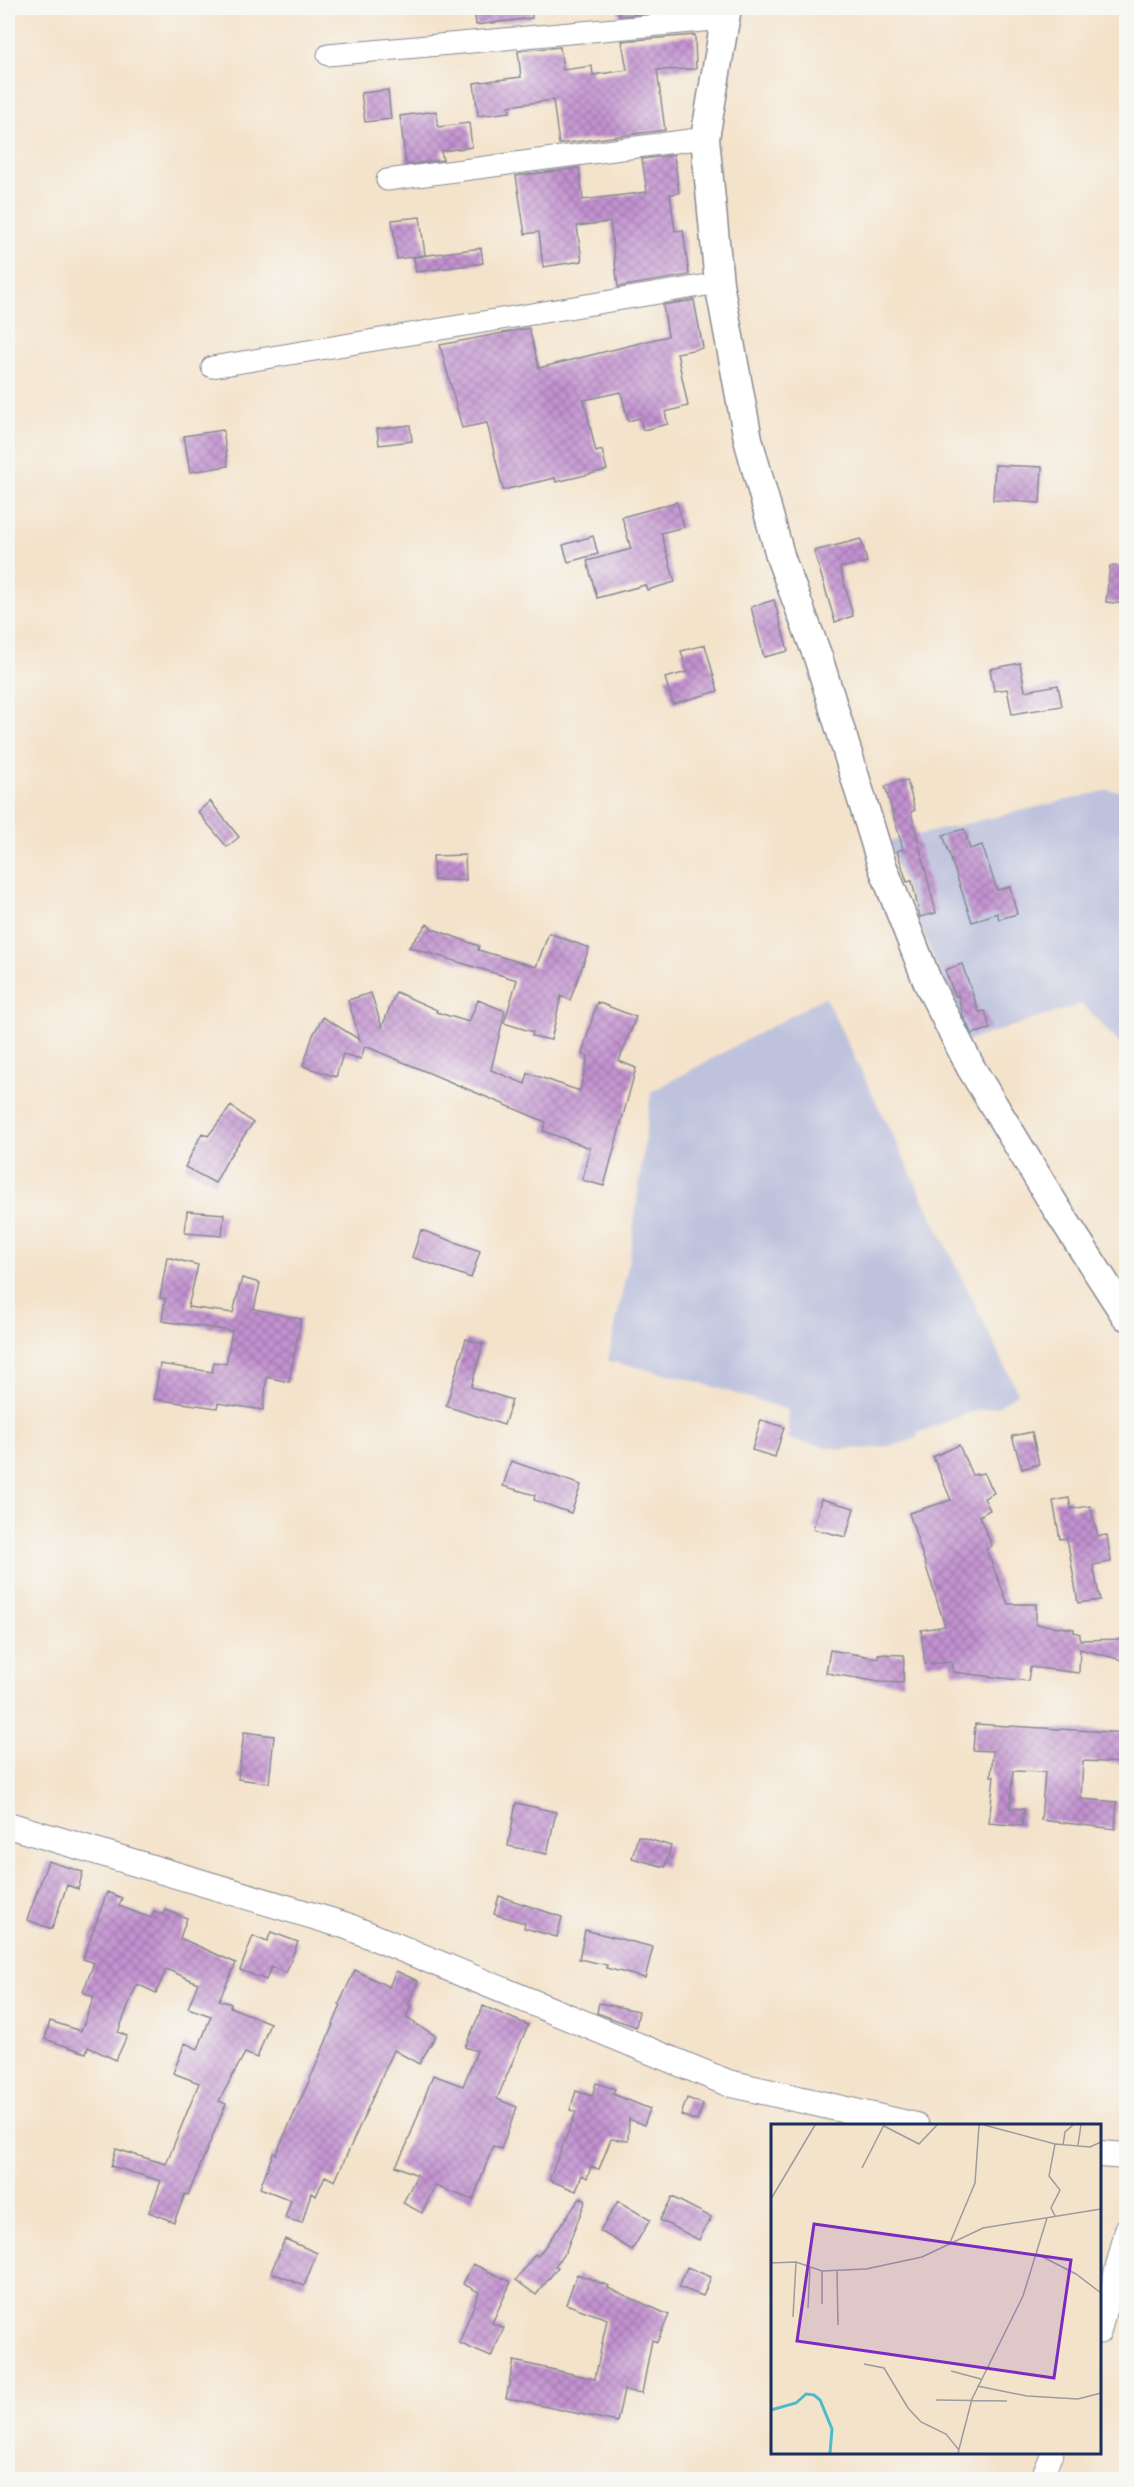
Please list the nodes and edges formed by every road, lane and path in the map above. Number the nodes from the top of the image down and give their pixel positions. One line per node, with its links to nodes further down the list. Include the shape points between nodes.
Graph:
1 (726, 13): 2 (street); 3 (main road)
2 (328, 55)
3 (705, 138): 4 (street); 5 (main road)
4 (387, 180)
5 (719, 283): 6 (street); 7 (main road, via 748,439 781,559 818,657 882,865 928,983 971,1068 1057,1209)
6 (212, 367)
7 (1124, 1308)
8 (8, 1825): 9 (street, via 347,1926 728,2083)
9 (907, 2124)
10 (1101, 2154): 11 (street)
11 (1126, 2156)
12 (1126, 2228): 13 (street)
13 (1101, 2329)
14 (1052, 2454): 15 (street)
15 (1040, 2480)

